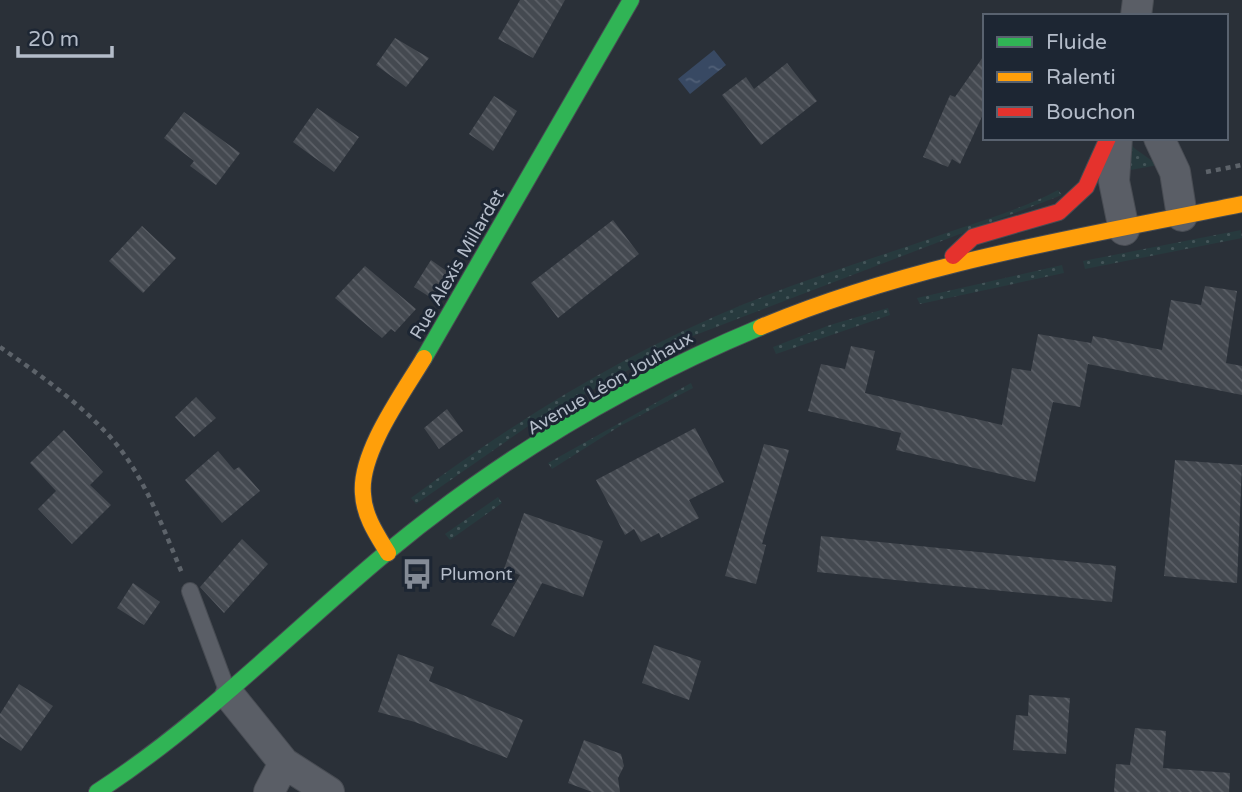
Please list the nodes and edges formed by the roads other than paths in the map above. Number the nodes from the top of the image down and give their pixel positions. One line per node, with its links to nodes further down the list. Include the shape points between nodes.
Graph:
1 (631, 0): 9 (main road, Rue Alexis Millardet, via 398,402 368,464 361,497 363,512)
2 (1107, 140): 8 (main road, via 1086,187 1059,212 973,237)
3 (1117, 140): 7 (street, via 1114,181)
4 (1159, 140): 6 (street, via 1175,172)
5 (1242, 204): 6 (main road, Avenue Léon Jouhaux)
6 (1182, 216): 7 (main road, Avenue Léon Jouhaux)
7 (1124, 230): 8 (main road, Avenue Léon Jouhaux)
8 (939, 270): 9 (main road, Avenue Léon Jouhaux, via 826,304 715,346 499,470)
9 (388, 553): 11 (main road, Avenue Léon Jouhaux)
10 (190, 591): 11 (lane)
11 (230, 696): 12 (street); 13 (main road, Avenue Léon Jouhaux, via 162,750)
12 (284, 762): 14 (street); 15 (street)
13 (97, 792)
14 (269, 792)
15 (330, 792)

